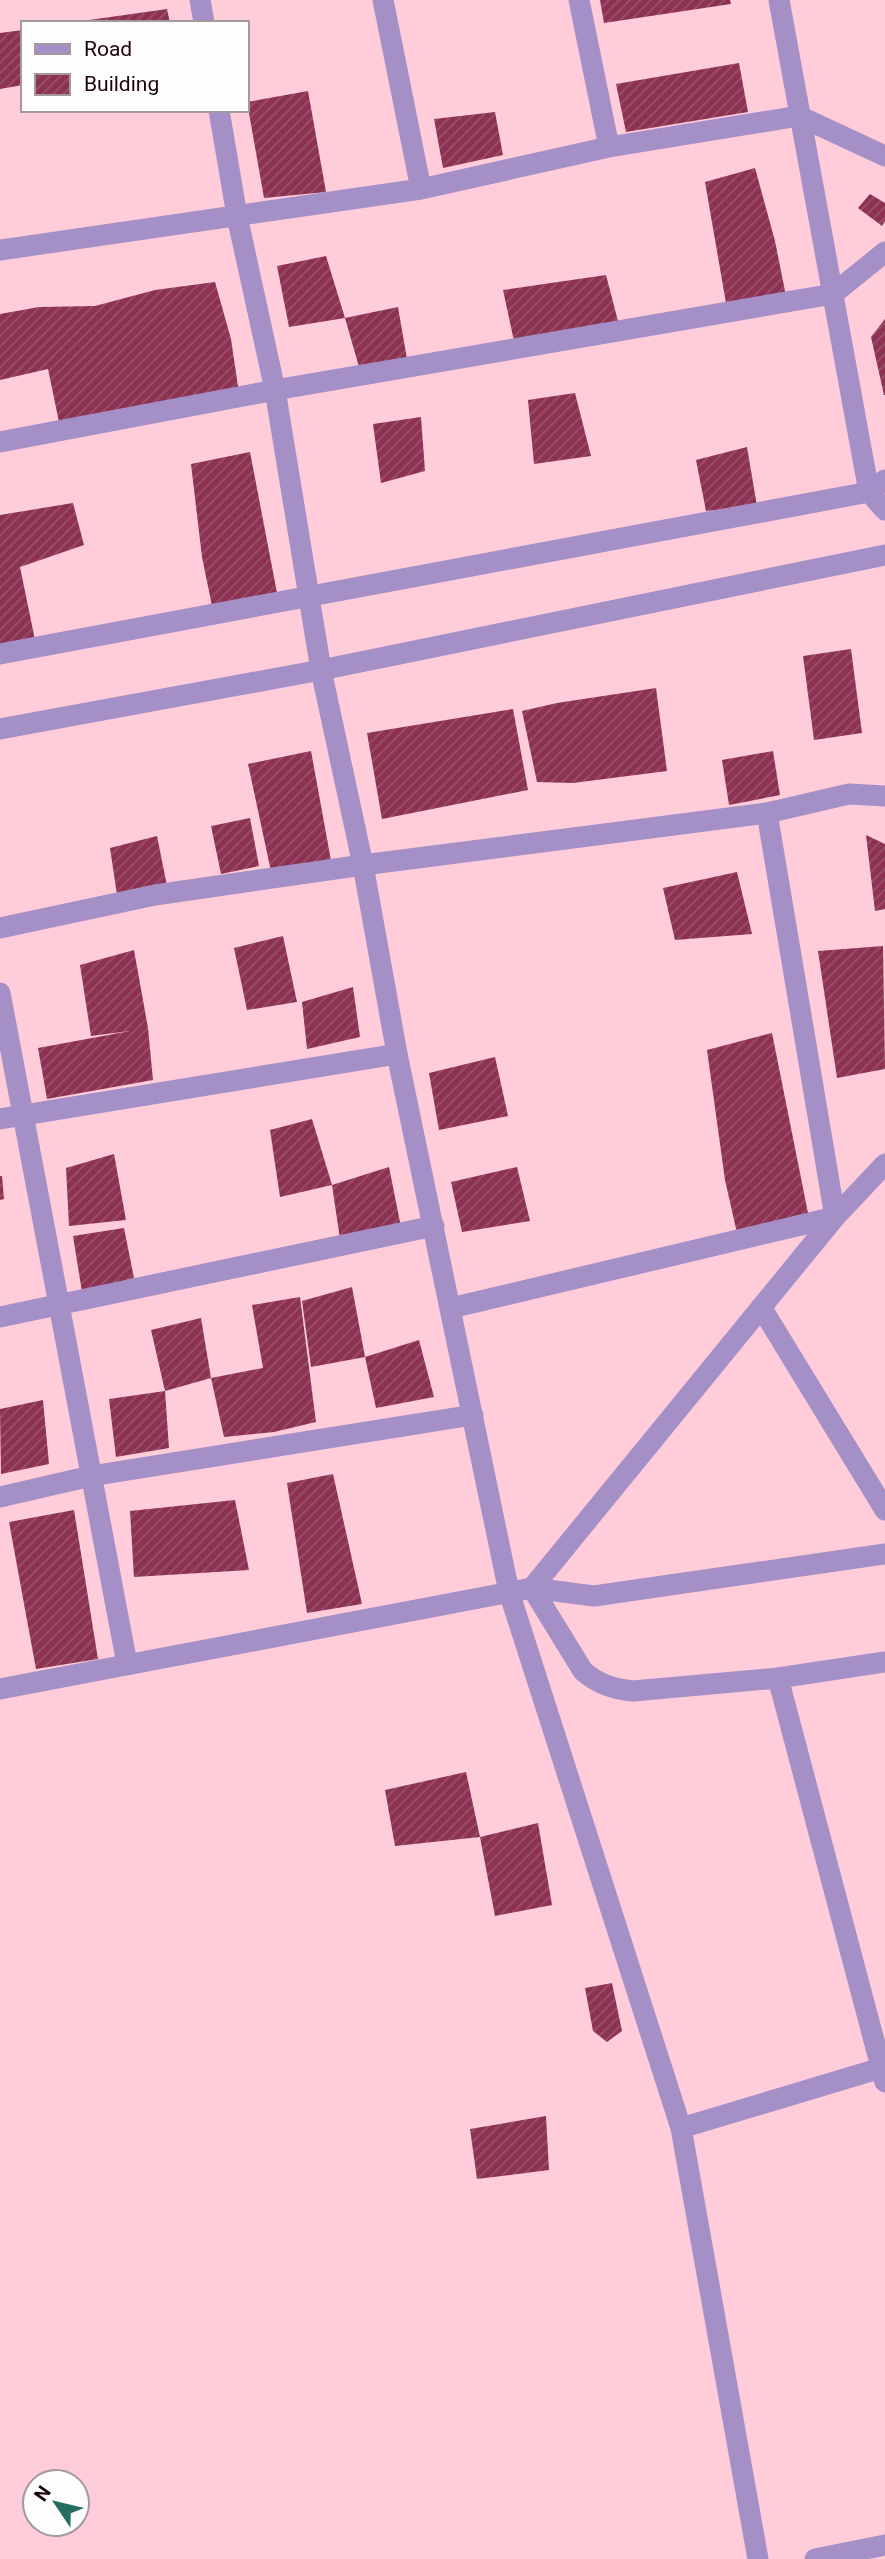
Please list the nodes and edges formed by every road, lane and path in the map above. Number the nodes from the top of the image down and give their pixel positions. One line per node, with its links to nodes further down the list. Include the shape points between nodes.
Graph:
1 (200, 0): 5 (street)
2 (383, 0): 10 (street)
3 (579, 0): 8 (street)
4 (779, 0): 7 (street)
5 (204, 21)
6 (219, 112): 11 (street)
7 (799, 116): 8 (street); 9 (street); 14 (street)
8 (610, 147): 10 (street)
9 (885, 156)
10 (421, 189): 11 (street)
11 (237, 216): 12 (street); 15 (street)
12 (0, 250)
13 (885, 253): 14 (street)
14 (833, 294): 15 (street); 17 (street)
15 (275, 390): 16 (street); 20 (street)
16 (0, 442)
17 (877, 486): 18 (street); 20 (street)
18 (885, 510)
19 (885, 555): 22 (street)
20 (308, 596): 21 (street); 22 (street)
21 (0, 654)
22 (321, 670): 23 (street); 26 (street)
23 (0, 729)
24 (885, 796): 25 (street, via 849,793)
25 (767, 813): 26 (street); 33 (street)
26 (363, 865): 27 (street, via 155,895); 29 (street)
27 (0, 929)
28 (0, 993): 30 (street)
29 (397, 1054): 30 (street); 34 (street)
30 (22, 1114): 31 (street); 35 (street)
31 (0, 1119)
32 (884, 1169): 33 (street)
33 (835, 1217): 36 (street); 37 (street)
34 (434, 1226): 35 (street); 37 (street)
35 (59, 1305): 38 (street); 40 (street)
36 (761, 1307): 42 (street); 44 (street)
37 (451, 1308): 39 (street)
38 (0, 1317)
39 (473, 1415): 40 (street); 45 (street)
40 (92, 1476): 41 (street); 47 (street)
41 (0, 1497)
42 (885, 1510)
43 (885, 1554): 44 (street, via 594,1596)
44 (532, 1588): 45 (street); 48 (street, via 583,1671 615,1689)
45 (509, 1592): 47 (street); 51 (street)
46 (885, 1662): 48 (street)
47 (127, 1664): 49 (street)
48 (778, 1678): 50 (street)
49 (0, 1689)
50 (883, 2075): 51 (street)
51 (681, 2129): 53 (street)
52 (885, 2545): 54 (street)
53 (758, 2559)
54 (815, 2559)

